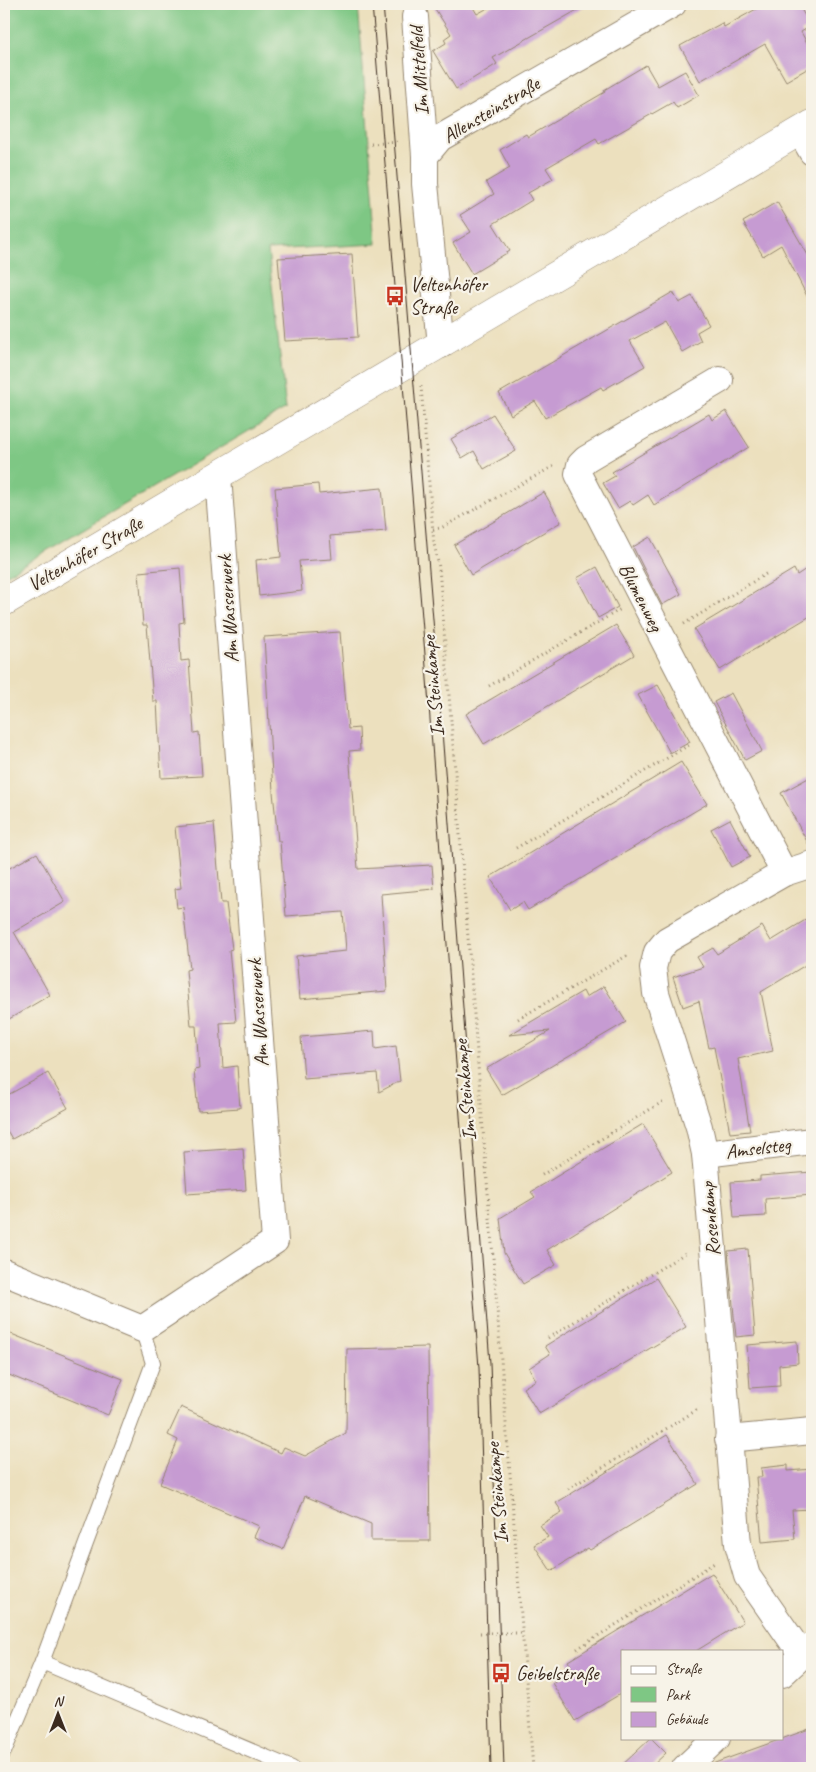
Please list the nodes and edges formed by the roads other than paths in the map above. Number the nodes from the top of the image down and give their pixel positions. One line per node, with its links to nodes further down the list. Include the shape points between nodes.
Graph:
1 (673, 4): 4 (street, Allensteinstraße, via 440,138)
2 (415, 17): 4 (street, Im Mittelfeld)
3 (808, 136): 5 (street, Veltenhöfer Straße)
4 (425, 156): 5 (street, Allensteinstraße)
5 (441, 345): 7 (street, Veltenhöfer Straße)
6 (720, 380): 10 (street, Blumenweg, via 586,459 578,474)
7 (218, 476): 8 (street, Veltenhöfer Straße); 14 (street, Am Wasserwerk, via 275,1242)
8 (4, 602)
9 (812, 864): 10 (street, Rosenkamp)
10 (784, 873): 12 (street, Rosenkamp, via 668,940 657,952 653,968 656,993)
11 (812, 1142): 12 (street, Amselsteg)
12 (705, 1154): 16 (street, Rosenkamp)
13 (4, 1272): 14 (street)
14 (142, 1329): 18 (lane, via 153,1363)
15 (812, 1431): 16 (street)
16 (728, 1439): 17 (street, Rosenkamp, via 738,1544 747,1576)
17 (807, 1650): 19 (street)
18 (42, 1662): 20 (lane); 22 (lane)
19 (784, 1672)
20 (4, 1752)
21 (709, 1752): 23 (street)
22 (292, 1768)
23 (685, 1768)

